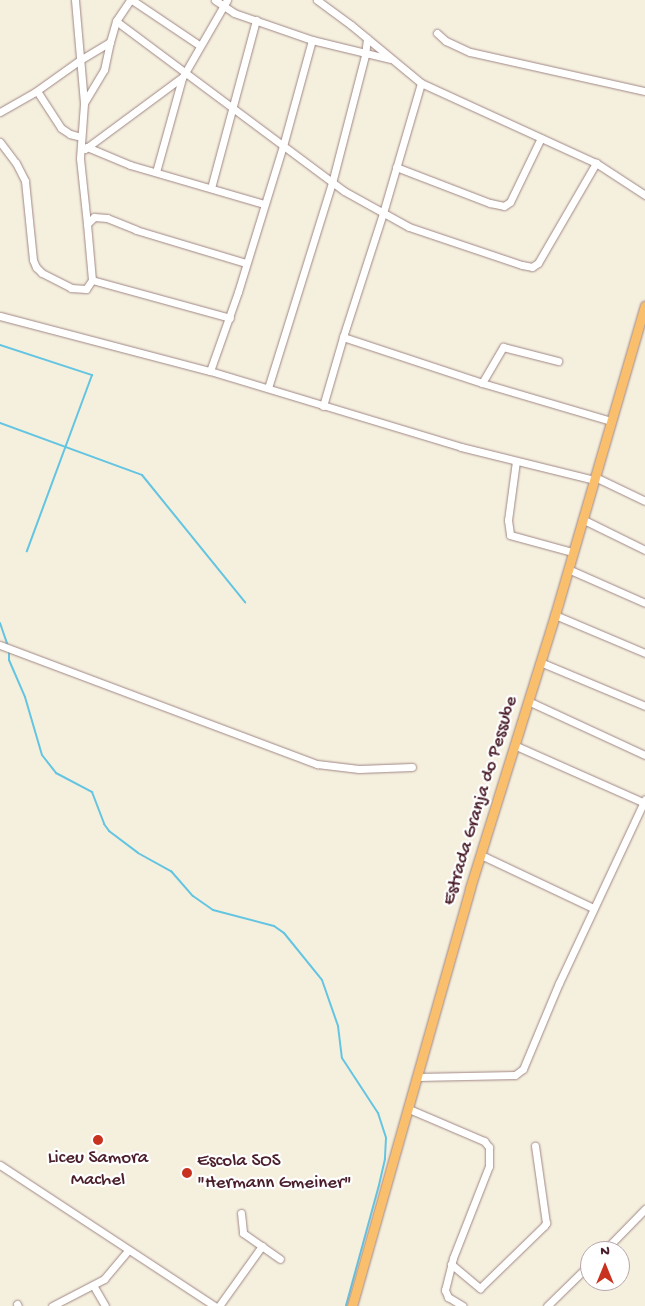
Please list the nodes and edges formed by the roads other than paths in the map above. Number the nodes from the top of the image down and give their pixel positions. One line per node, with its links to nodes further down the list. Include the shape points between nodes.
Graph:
1 (75, 0): 14 (street)
2 (131, 0): 7 (street); 12 (street)
3 (215, 0): 5 (street)
4 (317, 0): 9 (street)
5 (225, 3): 6 (street, via 234,13); 12 (street)
6 (256, 20): 10 (street); 21 (street)
7 (116, 21): 11 (street); 16 (street)
8 (436, 33): 19 (street, via 470,52)
9 (367, 38): 13 (street); 15 (street)
10 (312, 40): 13 (street); 26 (street)
11 (110, 42): 14 (street); 20 (street, via 104,70)
12 (200, 45): 16 (street)
13 (365, 55): 15 (street); 32 (street)
14 (80, 60): 18 (street); 20 (street)
15 (390, 60): 17 (street)
16 (184, 75): 21 (street); 27 (street); 31 (street)
17 (421, 83): 24 (street); 30 (street)
18 (37, 90): 22 (street); 23 (street, via 61,128)
19 (645, 91)
20 (84, 103): 23 (street)
21 (233, 108): 26 (street); 33 (street)
22 (0, 112)
23 (81, 137): 28 (street)
24 (541, 138): 29 (street); 30 (street, via 510,202 504,206)
25 (0, 142): 39 (street, via 25,181 36,267 71,288 86,289)
26 (283, 146): 32 (street); 35 (street)
27 (87, 147): 28 (street); 31 (street, via 121,162)
28 (80, 152): 37 (street)
29 (596, 163): 34 (street); 36 (street, via 538,263 532,266 409,227)
30 (396, 167): 36 (street)
31 (156, 172): 33 (street)
32 (332, 183): 36 (street); 47 (street)
33 (210, 188): 35 (street)
34 (645, 195)
35 (264, 204): 38 (street)
36 (383, 213): 43 (street)
37 (87, 224): 38 (street, via 94,217 107,218); 39 (street)
38 (246, 263): 42 (street)
39 (92, 280): 42 (street)
40 (645, 306): 49 (main road, Estrada Granja do Pessube)
41 (0, 316): 45 (street)
42 (230, 318): 45 (street)
43 (343, 337): 46 (street); 48 (street)
44 (558, 361): 46 (street, via 503,346)
45 (210, 371): 47 (street)
46 (482, 382): 49 (street)
47 (268, 388): 48 (street)
48 (323, 406): 50 (street)
49 (611, 421): 51 (main road, Estrada Granja do Pessube)
50 (516, 461): 51 (street); 55 (street, via 508,520 510,535)
51 (595, 479): 52 (street); 53 (main road, Estrada Granja do Pessube)
52 (645, 501)
53 (582, 519): 54 (street); 55 (main road, Estrada Granja do Pessube)
54 (645, 550)
55 (572, 552): 56 (main road, Estrada Granja do Pessube)
56 (568, 568): 57 (street); 58 (main road, Estrada Granja do Pessube)
57 (645, 603)
58 (554, 615): 60 (street); 61 (main road, Estrada Granja do Pessube)
59 (0, 645): 66 (street, via 317,764 359,770)
60 (645, 653)
61 (540, 662): 62 (main road, Estrada Granja do Pessube); 63 (street)
62 (528, 701): 64 (main road, Estrada Granja do Pessube); 65 (street)
63 (645, 706)
64 (514, 745): 67 (street); 68 (main road, Estrada Granja do Pessube)
65 (645, 755)
66 (412, 767)
67 (644, 801): 69 (street)
68 (481, 855): 69 (street); 70 (main road, Estrada Granja do Pessube)
69 (593, 908): 70 (street, via 519,1073)
70 (417, 1077): 71 (main road, Estrada Granja do Pessube)
71 (409, 1109): 80 (street, via 484,1141 488,1147 489,1166); 86 (main road, Estrada Granja do Pessube)
72 (535, 1146): 80 (street, via 544,1226 480,1288)
73 (0, 1165): 78 (street)
74 (645, 1209): 76 (street)
75 (241, 1213): 77 (street, via 242,1233)
76 (614, 1241)
77 (262, 1246): 79 (street); 85 (street)
78 (128, 1250): 82 (street, via 112,1272); 85 (street)
79 (280, 1259)
80 (451, 1264): 87 (street, via 445,1293)
81 (580, 1274): 88 (street)
82 (94, 1285): 83 (street); 84 (street)
83 (52, 1306)
84 (105, 1306)
85 (217, 1306)
86 (352, 1306)
87 (463, 1306)
88 (547, 1306)

